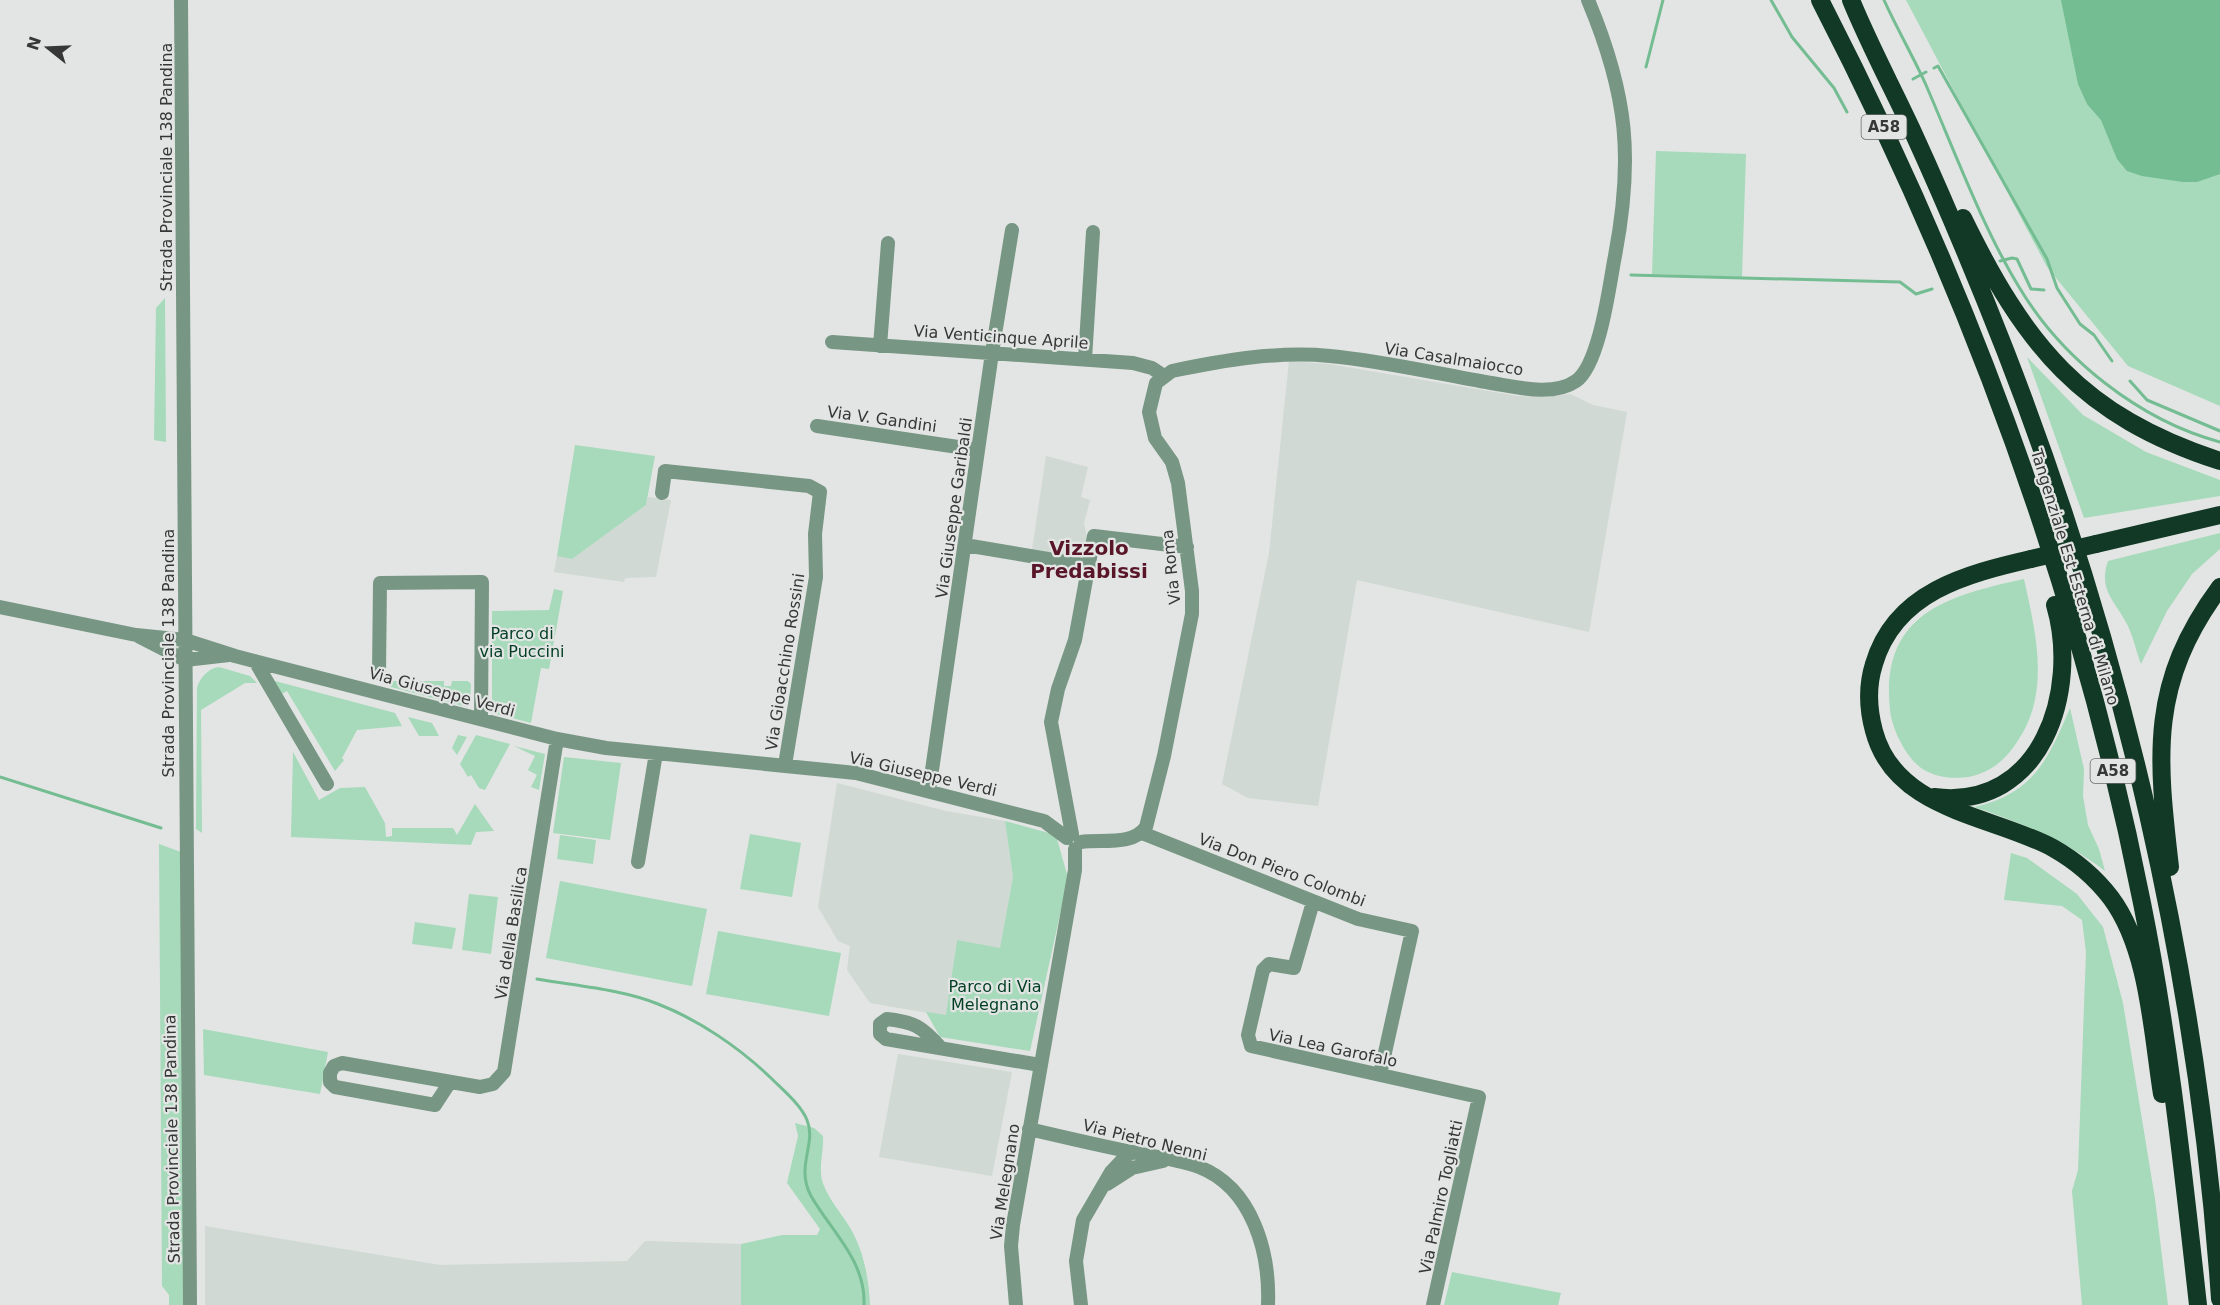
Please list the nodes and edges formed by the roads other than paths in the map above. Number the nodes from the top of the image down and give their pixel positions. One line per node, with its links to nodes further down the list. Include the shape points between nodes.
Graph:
1 (181, 0): 26 (street, Strada Provinciale 138 Pandina)
2 (1588, 0): 13 (street, Via Casalmaiocco, via 1613,66 1624,114 1627,153 1621,225 1606,303 1582,375 1566,386 1522,387 1330,356 1251,357)
3 (1820, 0): 15 (highway, Tangenziale Est Esterna di Milano / A58, via 1926,219)
4 (1851, 0): 5 (highway, Tangenziale Est Esterna di Milano / A58)
5 (1891, 85): 17 (highway, A58, via 1913,107 1998,288 2033,339 2080,386 2132,424 2186,450); 42 (highway, Tangenziale Est Esterna di Milano / A58, via 1940,191 2006,353 2080,562 2138,773)
6 (1012, 230): 11 (street, Via Giuseppe Garibaldi)
7 (1092, 232): 12 (street)
8 (888, 243): 10 (street)
9 (832, 342): 10 (street, Via Venticinque Aprile)
10 (879, 346): 11 (street, Via Venticinque Aprile)
11 (992, 353): 12 (street, Via Venticinque Aprile); 16 (street, Via Giuseppe Garibaldi)
12 (1084, 359): 13 (street, Via Venticinque Aprile, via 1146,365)
13 (1164, 376): 21 (street, Via Roma, via 1156,383 1151,398 1151,426 1176,472)
14 (817, 426): 16 (street, Via V. Gandini)
15 (2011, 438): 37 (highway, A58, via 2060,622 2064,645 2062,690 2038,748 2009,780 1978,795); 54 (highway, Tangenziale Est Esterna di Milano / A58, via 2071,616 2115,779 2164,1023)
16 (978, 450): 20 (street, Via Giuseppe Garibaldi)
17 (2220, 461)
18 (662, 493): 34 (street, Via Gioacchino Rossini, via 665,471 809,486 819,492 816,577)
19 (2220, 515): 37 (highway, A58, bridge, via 1967,576 1926,595 1898,618 1877,654 1869,693 1870,714 1875,735 1892,768 1905,782)
20 (965, 545): 22 (street); 36 (street, Via Giuseppe Garibaldi)
21 (1187, 547): 22 (street, Via Melegnano, via 1094,536); 38 (street, Via Roma, via 1191,628 1157,788)
22 (1090, 566): 39 (street, Via Melegnano, via 1052,722)
23 (2220, 587): 42 (highway, A58, via 2192,628 2174,672 2159,752)
24 (0, 607): 25 (street)
25 (136, 635): 26 (street); 28 (street)
26 (184, 640): 27 (street); 28 (street, Strada Provinciale 138 Pandina)
27 (235, 656): 28 (street); 29 (street, Via Giuseppe Verdi)
28 (185, 660): 57 (street, Strada Provinciale 138 Pandina)
29 (255, 661): 31 (street, Via Giuseppe Verdi); 35 (street)
30 (379, 673): 31 (street, via 380,583 482,582)
31 (481, 719): 32 (street, Via Giuseppe Verdi)
32 (557, 739): 33 (street, Via Giuseppe Verdi); 46 (street, Via della Basilica, via 504,1072 493,1084 480,1087)
33 (656, 753): 34 (street, Via Giuseppe Verdi); 40 (street)
34 (785, 765): 36 (street, Via Giuseppe Verdi, via 856,773)
35 (327, 784)
36 (929, 791): 39 (street, Via Giuseppe Verdi, via 1044,821)
37 (1929, 796): 54 (highway, A58, via 2051,848 2086,870 2111,898 2139,958 2168,1126)
38 (1142, 833): 39 (street, via 1128,840); 41 (street, Via Don Piero Colombi)
39 (1074, 841): 44 (street, Via Melegnano, via 1075,870)
40 (638, 862)
41 (1313, 902): 45 (street, Via Don Piero Colombi, via 1358,919 1412,931); 45 (street, Via Lea Garofalo, via 1294,968 1269,964 1263,970 1248,1041 1255,1048)
42 (2186, 1009): 56 (highway, Tangenziale Est Esterna di Milano / A58, via 2206,1133)
43 (940, 1047): 44 (street)
44 (1040, 1065): 48 (street, Via Melegnano)
45 (1380, 1076): 47 (street, Via Lea Garofalo)
46 (450, 1082): 46 (street, Via della Basilica, via 342,1063 330,1073 330,1082 336,1087 435,1105)
47 (1479, 1097): 61 (street, Via Palmiro Togliatti)
48 (1029, 1129): 49 (street, Via Pietro Nenni); 58 (street, Via Melegnano, via 1011,1240)
49 (1090, 1143): 50 (street, Via Pietro Nenni); 53 (street, via 1106,1157)
50 (1133, 1152): 51 (street, Via Pietro Nenni); 52 (street, via 1133,1160); 53 (street)
51 (1169, 1160): 52 (street); 60 (street, Via Pietro Nenni, via 1209,1172 1247,1210 1264,1249)
52 (1124, 1173): 55 (street)
53 (1106, 1179): 55 (street)
54 (2185, 1189): 62 (highway, Tangenziale Est Esterna di Milano / A58)
55 (1099, 1192): 59 (street, via 1087,1210 1080,1233 1076,1276)
56 (2220, 1299)
57 (190, 1305)
58 (1016, 1305)
59 (1081, 1305)
60 (1268, 1305)
61 (1433, 1305)
62 (2198, 1305)

